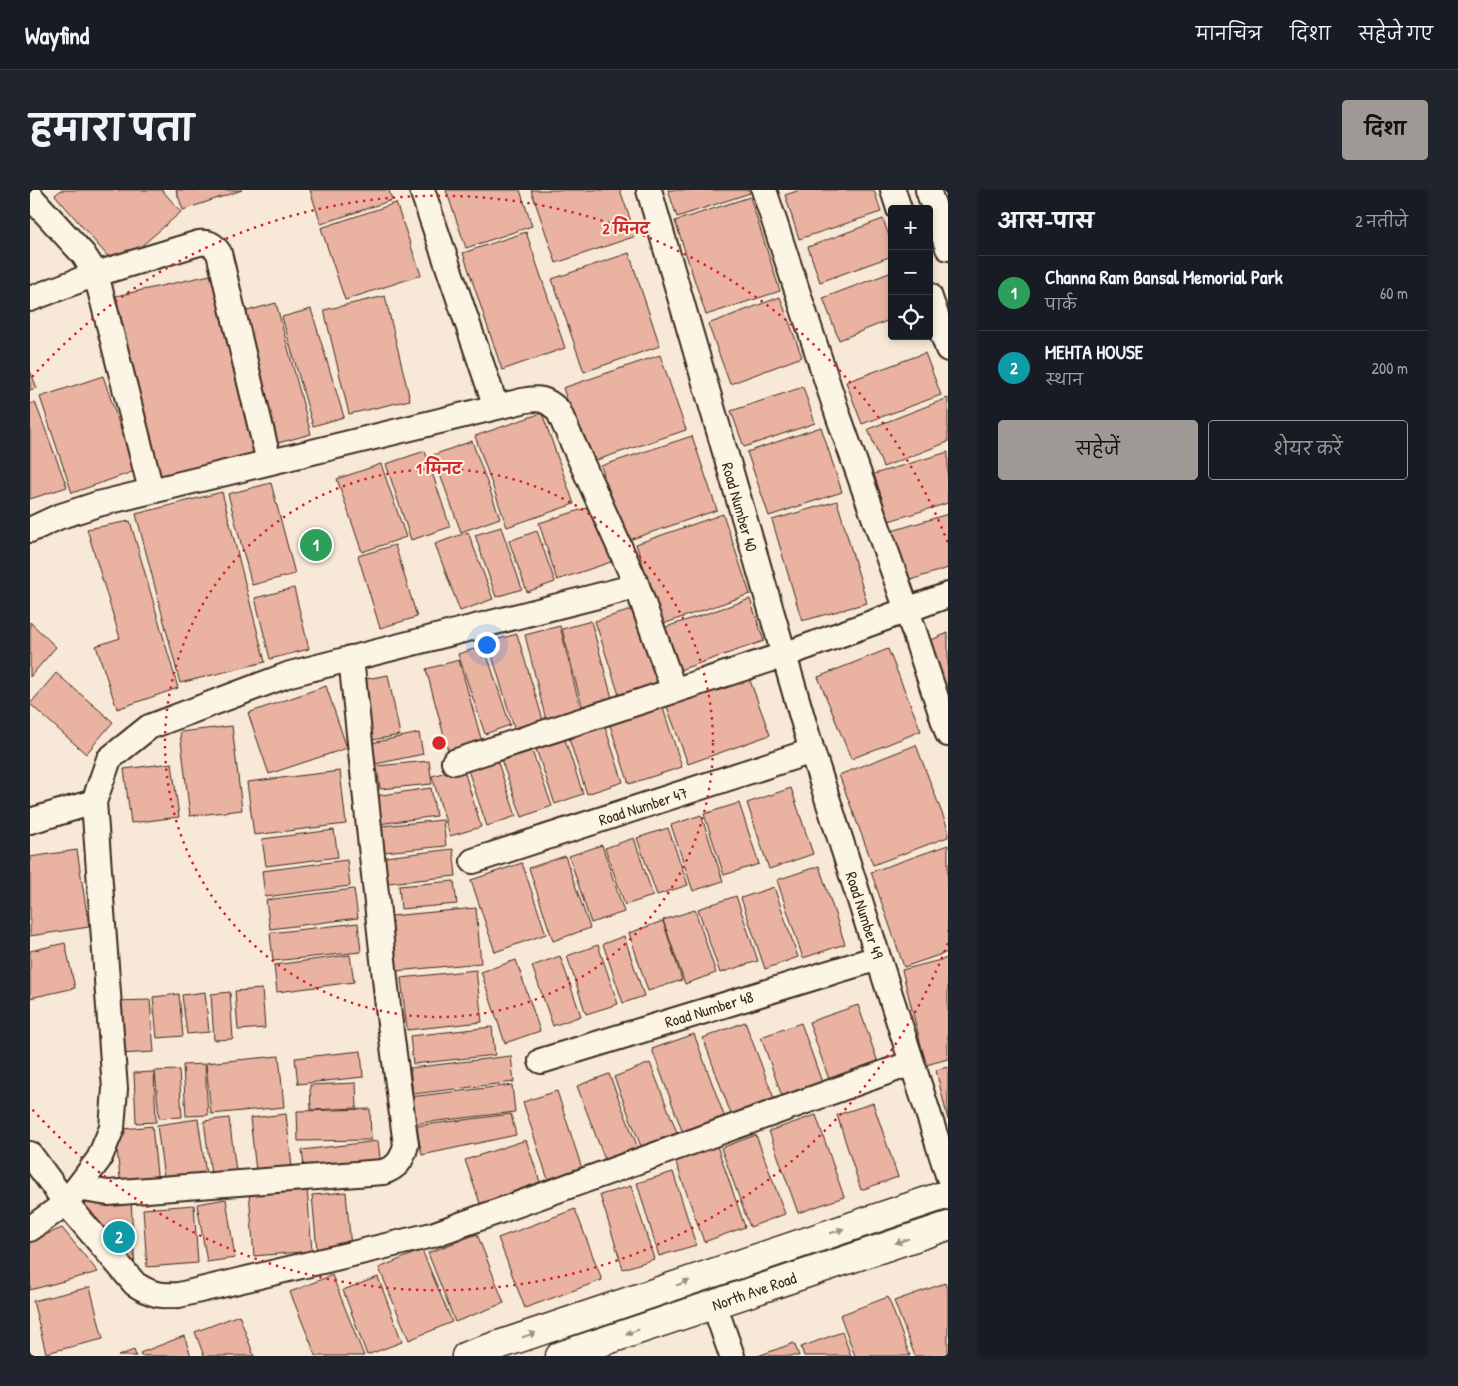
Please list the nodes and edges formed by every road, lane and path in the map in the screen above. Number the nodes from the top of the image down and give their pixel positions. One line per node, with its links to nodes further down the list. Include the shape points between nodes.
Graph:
1 (422, 190): 13 (street)
2 (649, 190): 20 (street, Road Number 40)
3 (764, 190): 19 (street)
4 (893, 190): 7 (street)
5 (928, 190): 8 (street)
6 (30, 196): 9 (street, via 83,254)
7 (898, 205)
8 (948, 248)
9 (96, 274): 10 (street); 14 (street, via 199,243 209,242 215,246); 15 (street)
10 (30, 299)
11 (933, 306): 12 (street)
12 (948, 349)
13 (496, 407): 14 (street); 17 (street, via 534,398 548,401 558,410)
14 (269, 462): 15 (street)
15 (151, 490): 16 (street, via 58,517)
16 (30, 530)
17 (637, 586): 21 (street); 22 (street)
18 (948, 595): 19 (street)
19 (907, 610): 20 (street); 23 (street)
20 (784, 655): 22 (street); 24 (street, Road Number 49)
21 (351, 658): 26 (street, via 290,674 149,727 109,759); 35 (street, via 406,1145 402,1159 394,1168 383,1172)
22 (674, 691): 25 (street)
23 (948, 734)
24 (812, 751): 28 (street, Road Number 47); 29 (street, Road Number 49)
25 (454, 762)
26 (94, 802): 27 (street); 35 (street, via 115,1089 112,1128 99,1159)
27 (30, 821)
28 (473, 861)
29 (878, 958): 30 (street, Road Number 48); 31 (street, Road Number 49)
30 (541, 1061)
31 (912, 1062): 33 (street, Road Number 49); 35 (street, via 432,1235 179,1295 160,1296 135,1284)
32 (30, 1154): 35 (street)
33 (948, 1175)
34 (948, 1194): 39 (street, one-way to 34)
35 (71, 1196): 37 (street)
36 (948, 1226): 38 (street, North Ave Road, one-way to 38)
37 (30, 1229)
38 (714, 1304): 40 (street, North Ave Road, one-way to 40); 41 (street)
39 (466, 1356)
40 (560, 1356)
41 (732, 1356)

